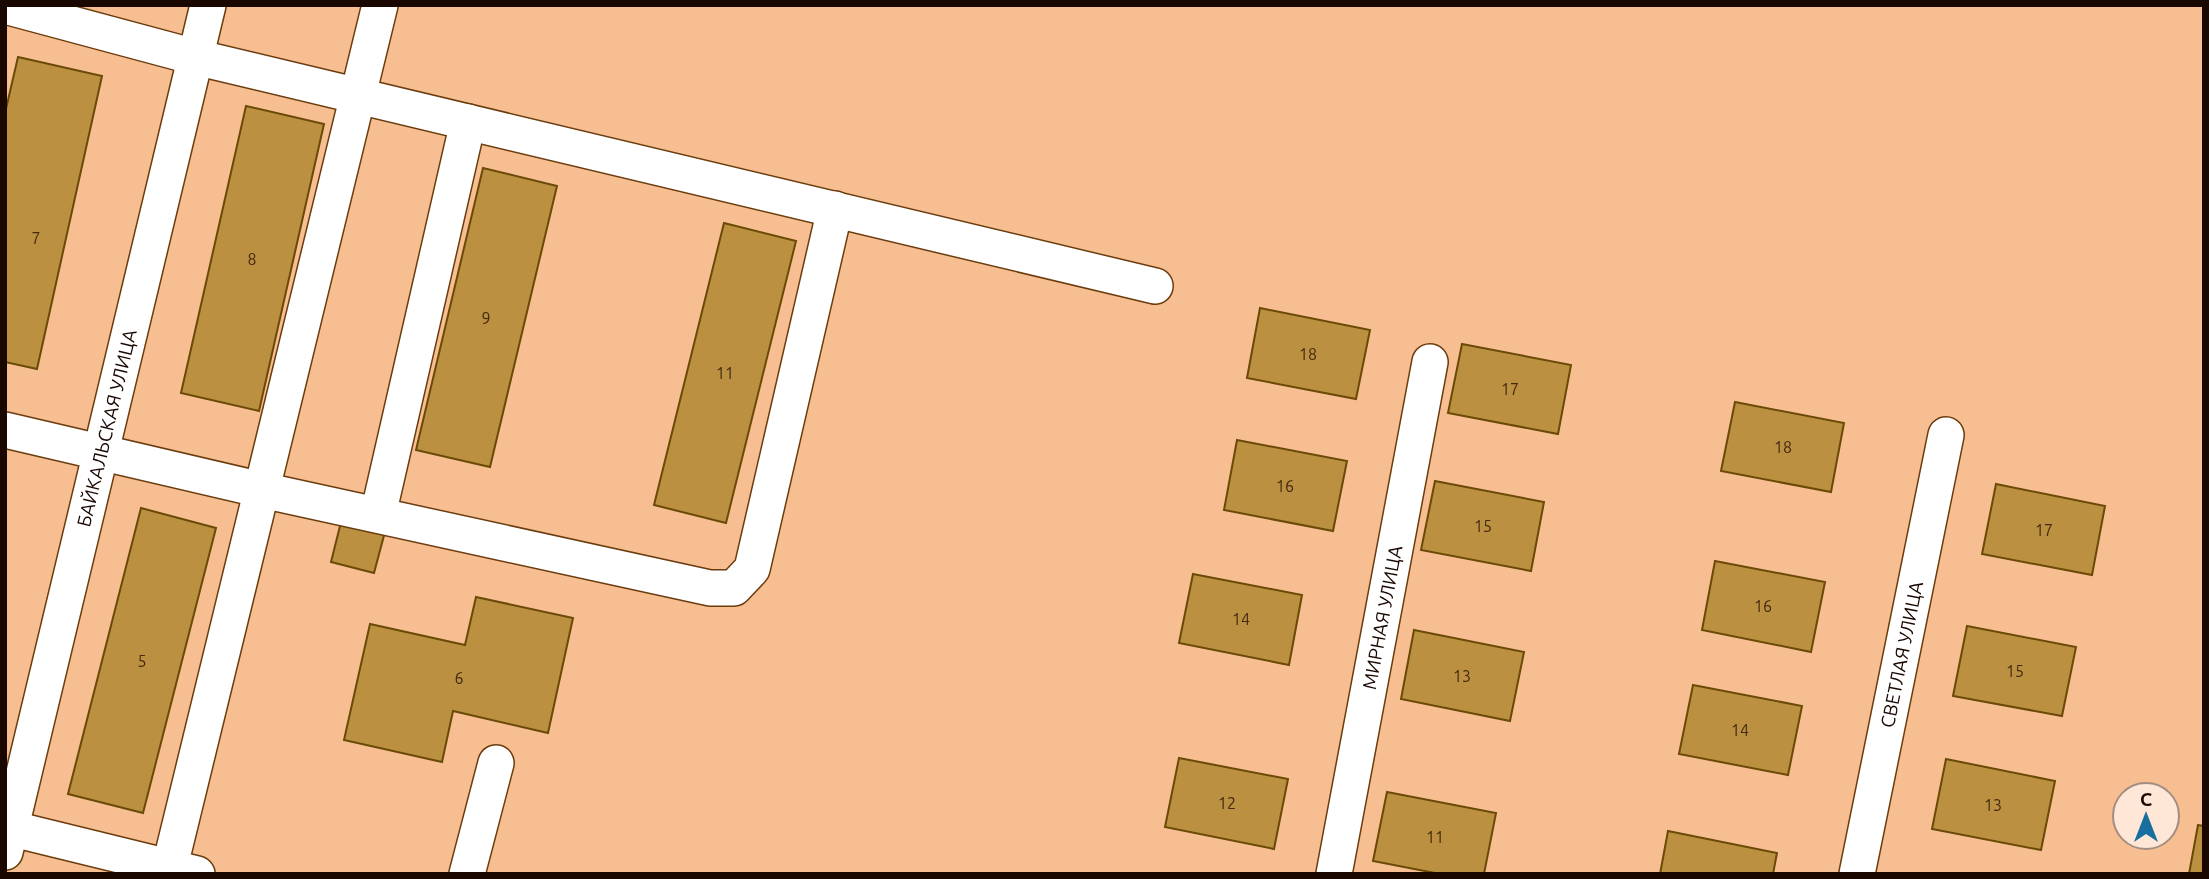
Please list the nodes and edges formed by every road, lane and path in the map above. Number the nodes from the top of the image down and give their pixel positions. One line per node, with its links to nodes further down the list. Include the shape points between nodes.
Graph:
1 (208, 5): 4 (street, БАЙКАЛЬСКАЯ УЛИЦА)
2 (380, 5): 5 (street)
3 (7, 13): 4 (street)
4 (195, 57): 5 (street); 12 (street, БАЙКАЛЬСКАЯ УЛИЦА)
5 (359, 96): 6 (street); 13 (street)
6 (468, 122): 7 (street); 14 (street)
7 (835, 209): 8 (street); 14 (street, via 752,569 734,588 710,588)
8 (1156, 286)
9 (1430, 362): 19 (street, МИРНАЯ УЛИЦА)
10 (5, 430): 12 (street)
11 (1946, 435): 20 (street, СВЕТЛАЯ УЛИЦА)
12 (100, 454): 13 (street); 16 (street, БАЙКАЛЬСКАЯ УЛИЦА)
13 (262, 490): 14 (street); 17 (street)
14 (378, 515)
15 (496, 763): 18 (street)
16 (7, 835): 17 (street)
17 (178, 871)
18 (467, 874)
19 (1334, 874)
20 (1857, 874)

